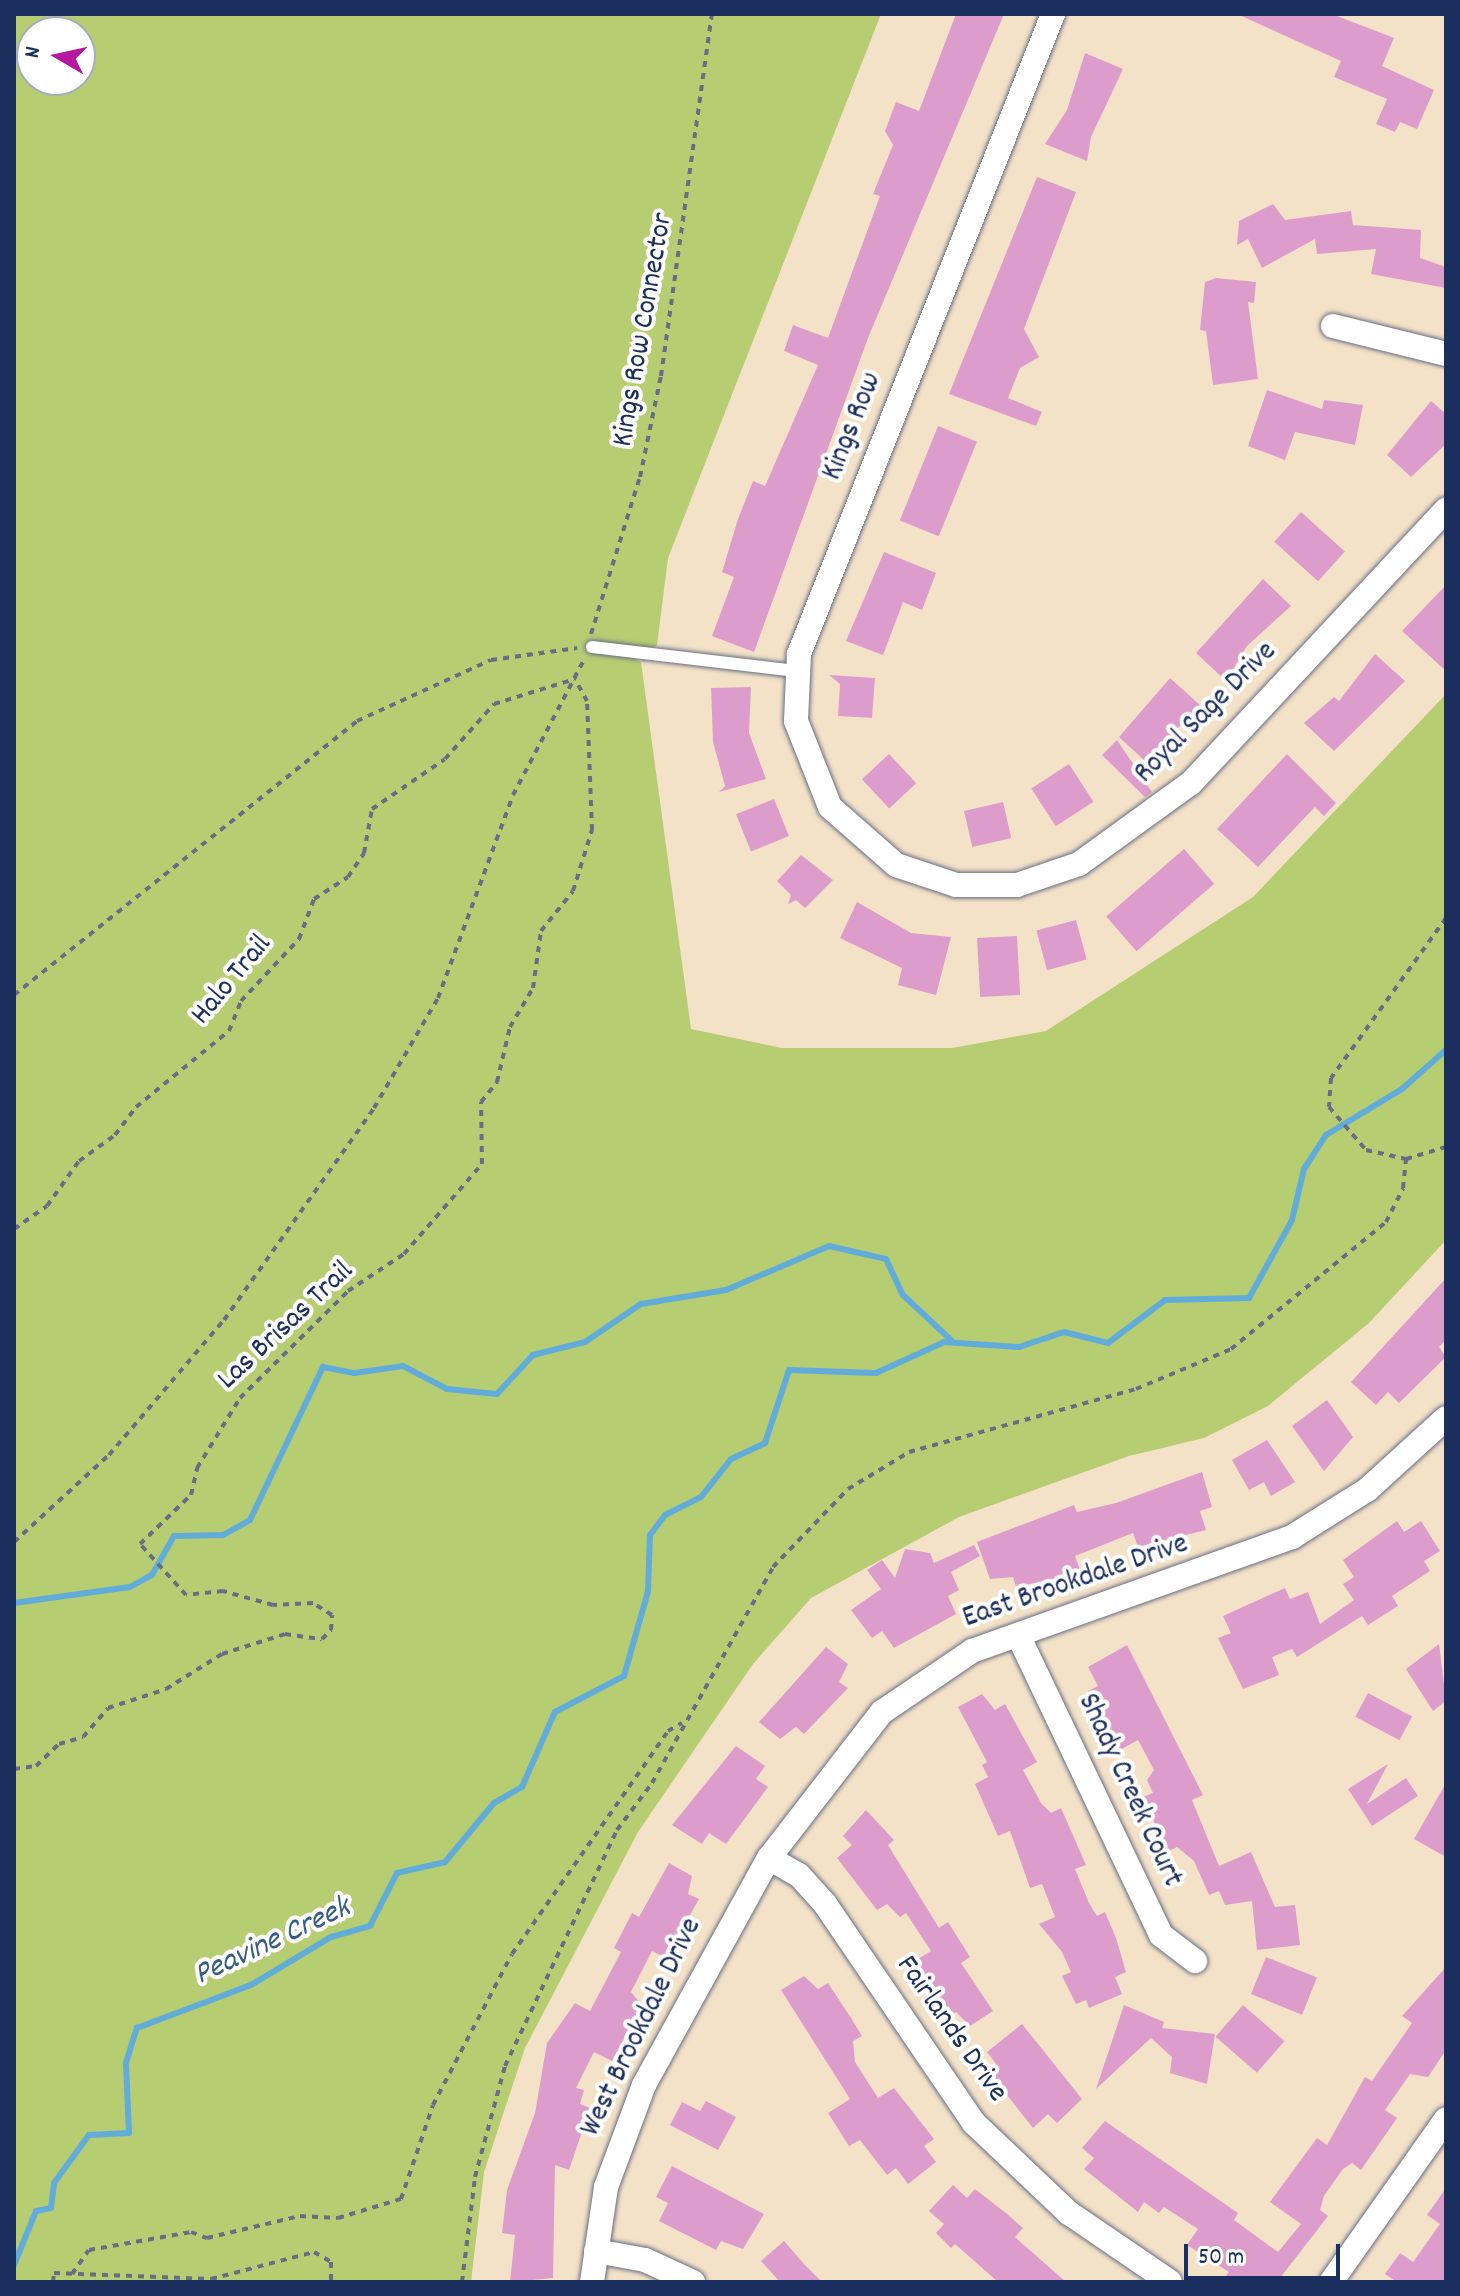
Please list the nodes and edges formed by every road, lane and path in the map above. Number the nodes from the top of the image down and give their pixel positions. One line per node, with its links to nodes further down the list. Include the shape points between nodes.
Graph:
1 (712, 14): 6 (path, Kings Row Connector, via 661,376)
2 (1053, 14): 7 (street, Kings Row, via 809,626)
3 (1333, 326): 4 (street)
4 (1446, 354)
5 (1446, 510): 9 (street, Royal Sage Drive, via 1191,783 1079,864 986,887 924,877)
6 (592, 647): 7 (lane); 11 (path, via 491,660 357,721)
7 (797, 671): 9 (street, Kings Row, via 796,721 815,781 851,832)
8 (575, 679): 14 (path, Halo Trail, via 553,680 494,704 445,759 372,809 364,853 348,877 314,899 299,939 241,1001 229,1031 136,1107 115,1135 79,1161 47,1206); 16 (path, via 513,795 438,998 374,1108 224,1320 109,1455); 19 (path, Las Brisas Trail, via 587,701 592,830 573,891 541,931 533,988 510,1027 497,1082 481,1102 482,1164 404,1254 348,1291 240,1398 197,1468 191,1495 140,1544 186,1595 223,1591 273,1605 313,1603 332,1615 331,1630 322,1639 285,1634 222,1654 166,1689 108,1708 83,1737 59,1744 36,1766)
9 (877, 853)
10 (1446, 918): 13 (path, via 1331,1078 1329,1107 1346,1132 1366,1150)
11 (14, 995)
12 (1446, 1147): 13 (path)
13 (1406, 1159): 18 (path, via 1403,1188 1386,1222 1231,1349 1136,1389 909,1452 848,1489 773,1567)
14 (14, 1229)
15 (1446, 1418): 17 (street, East Brookdale Drive, via 1367,1490 1292,1537)
16 (14, 1542)
17 (1018, 1635): 20 (street, East Brookdale Drive, via 937,1669 882,1712); 21 (street, Shady Creek Court, via 1161,1935)
18 (684, 1721): 24 (path, via 668,1731 512,1954 433,2105 401,2199 338,2218 300,2216 207,2238 191,2232 89,2250); 27 (path, via 617,1830 505,2066 475,2177)
19 (14, 1769)
20 (769, 1858): 23 (street, West Brookdale Drive, via 627,2119); 30 (street, Fairlands Drive, via 799,1875 825,1904 974,2123 1069,2213)
21 (1195, 1961)
22 (1446, 2119): 31 (street)
23 (596, 2251): 28 (street, West Brookdale Drive); 29 (street, via 645,2260)
24 (72, 2274): 25 (path, via 54,2273); 26 (path, via 211,2279 314,2252 331,2262)
25 (53, 2282)
26 (331, 2282)
27 (462, 2282)
28 (592, 2282)
29 (693, 2282)
30 (1170, 2282)
31 (1331, 2282)

